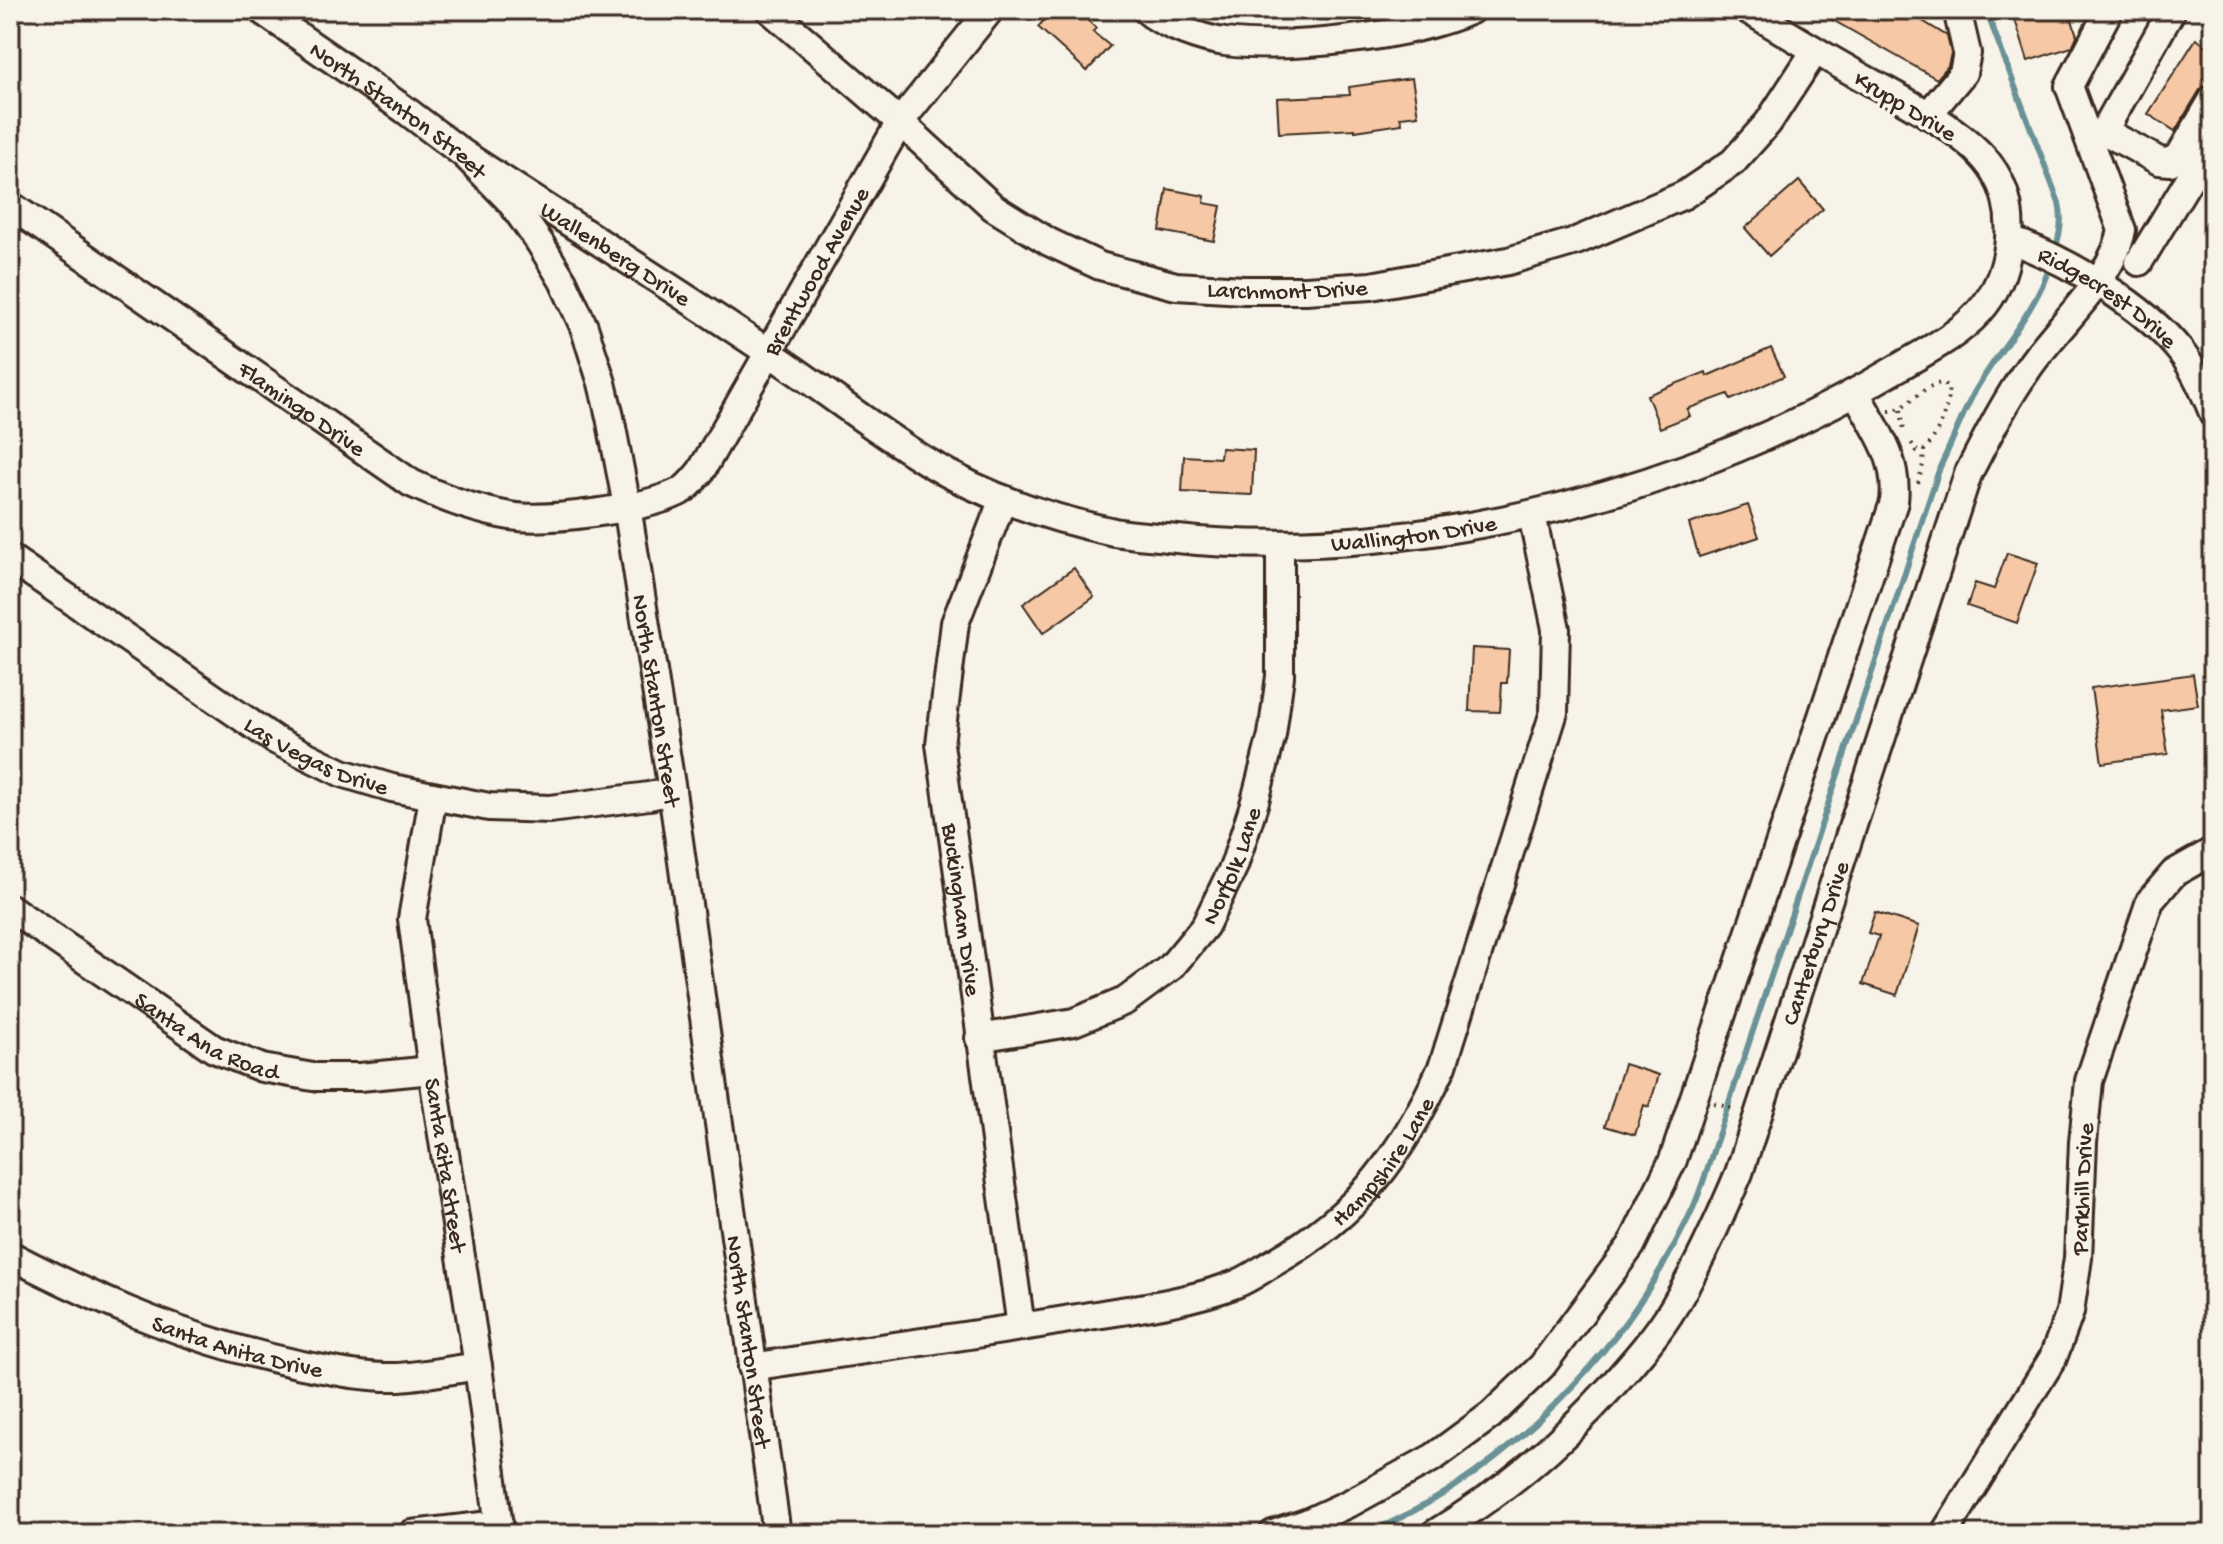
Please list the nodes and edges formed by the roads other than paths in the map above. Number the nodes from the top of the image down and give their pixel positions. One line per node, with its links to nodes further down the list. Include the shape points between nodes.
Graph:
1 (770, 10): 14 (street, Larchmont Drive)
2 (990, 10): 14 (street, Brentwood Avenue)
3 (1146, 10): 4 (street, via 1223,42 1268,44 1395,32)
4 (1471, 10)
5 (1748, 10): 10 (street, Krupp Drive)
6 (1957, 10): 13 (street, via 1967,53 1963,73)
7 (2109, 10): 15 (street, Canterbury Drive, via 2069,86)
8 (2172, 10): 15 (street)
9 (274, 13): 17 (street, North Stanton Street)
10 (1784, 19): 11 (street, Krupp Drive)
11 (1815, 51): 13 (street, Krupp Drive); 14 (street, Larchmont Drive, via 1768,123 1733,162 1684,195 1576,241 1508,261 1371,286 1176,286 1100,266 993,207)
12 (2213, 99): 15 (street, via 2180,155 2170,162)
13 (1928, 115): 19 (street, Krupp Drive, via 1968,142 1999,178)
14 (900, 122): 22 (street, Brentwood Avenue)
15 (2096, 133): 21 (street, Canterbury Drive, via 2122,230 2120,242)
16 (2213, 140): 20 (street)
17 (465, 155): 22 (street, Wallenberg Drive); 26 (street, North Stanton Street, via 510,201 563,281 602,383)
18 (10, 205): 26 (street, Flamingo Drive, via 411,483 512,517 568,516)
19 (2010, 240): 21 (street, Ridgecrest Drive); 23 (street, Wallington Drive, via 1996,289 1979,312 1955,334)
20 (2139, 262)
21 (2086, 276): 24 (street, Ridgecrest Drive, via 2147,318 2181,353); 44 (street, Canterbury Drive, via 1997,416 1968,474 1739,1173 1708,1245 1647,1345 1579,1422 1535,1463)
22 (768, 352): 25 (street, Wallington Drive, via 927,462); 26 (street, Brentwood Avenue, via 691,483 680,492)
23 (1856, 393): 27 (street, Wallington Drive, via 1670,475); 43 (street, via 1892,463 1894,502 1673,1160 1631,1246 1542,1366 1491,1415 1434,1457 1380,1487)
24 (2213, 413)
25 (1003, 499): 28 (street, Wallington Drive, via 1120,533); 34 (street, Buckingham Drive, via 955,623 940,744)
26 (627, 506): 30 (street, North Stanton Street)
27 (1532, 515): 28 (street, Wallington Drive, via 1377,539); 37 (street, Hampshire Lane, via 1556,629 1554,712 1443,1065 1401,1147 1338,1218 1237,1284 1178,1300)
28 (1280, 545): 34 (street, Norfolk Lane, via 1280,676 1272,735 1234,866 1205,926 1171,967 1125,1001 1074,1022)
29 (10, 558): 31 (street, Las Vegas Drive, via 275,740 342,773)
30 (672, 791): 31 (street, Las Vegas Drive, via 550,809 489,807); 39 (street, North Stanton Street)
31 (433, 797): 35 (street, Santa Rita Street, via 412,919)
32 (2213, 851): 45 (street, Parkhill Drive, via 2174,873 2150,901 2089,1081 2070,1312 2053,1358)
33 (10, 908): 35 (street, Santa Ana Road, via 214,1049 262,1068 313,1077)
34 (979, 1038): 37 (street, Buckingham Drive)
35 (432, 1070): 38 (street, Santa Rita Street)
36 (10, 1255): 38 (street, Santa Anita Drive, via 115,1307 269,1358 397,1377)
37 (1021, 1327): 39 (street, Hampshire Lane)
38 (478, 1366): 40 (street, Santa Rita Street)
39 (752, 1367): 42 (street, North Stanton Street)
40 (499, 1529): 41 (street)
41 (412, 1534)
42 (777, 1534)
43 (1273, 1534)
44 (1434, 1534)
45 (1944, 1534)

